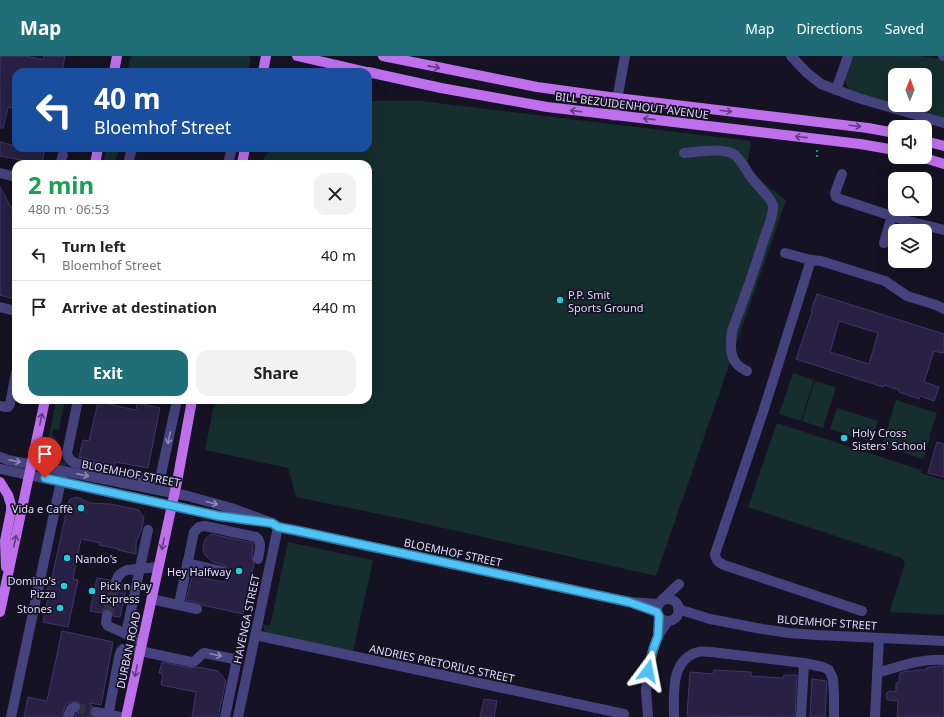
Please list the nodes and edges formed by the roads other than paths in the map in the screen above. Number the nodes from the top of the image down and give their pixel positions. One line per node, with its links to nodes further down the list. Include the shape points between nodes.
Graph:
1 (117, 56): 8 (main road)
2 (266, 56): 9 (main road)
3 (297, 56): 10 (main road, BILL BEZUIDENHOUT AVENUE)
4 (383, 56): 13 (main road, BILL BEZUIDENHOUT AVENUE, one-way to 13, via 537,88)
5 (625, 56): 13 (street)
6 (791, 56): 12 (street, via 821,84)
7 (848, 56): 12 (street)
8 (115, 68)
9 (263, 68)
10 (350, 68)
11 (372, 73): 14 (main road, BILL BEZUIDENHOUT AVENUE, one-way to 11, via 517,102)
12 (836, 90): 15 (street)
13 (617, 98): 14 (street); 16 (main road, BILL BEZUIDENHOUT AVENUE, one-way to 16)
14 (614, 116): 19 (main road, BILL BEZUIDENHOUT AVENUE, one-way to 14)
15 (944, 123)
16 (888, 132)
17 (932, 143): 18 (main road)
18 (944, 146)
19 (888, 149)
20 (684, 153): 35 (street, via 722,151 734,155 773,206 732,331 733,358)
21 (932, 160): 22 (main road)
22 (944, 164)
23 (0, 173): 25 (street)
24 (842, 174): 26 (street, via 836,197)
25 (12, 176)
26 (888, 215)
27 (892, 216): 28 (street); 29 (street)
28 (944, 230)
29 (884, 243)
30 (785, 253): 31 (street)
31 (810, 260): 33 (street, via 821,261 885,281 907,296); 64 (street, via 715,558 724,565)
32 (0, 307): 34 (street)
33 (944, 309)
34 (12, 310)
35 (747, 371)
36 (12, 394): 41 (street, via 8,407)
37 (43, 404): 43 (main road, one-way to 37)
38 (77, 404): 39 (street, one-way to 38, via 161,474 151,480 75,464 68,458)
39 (176, 404)
40 (191, 404): 49 (main road, DURBAN ROAD)
41 (0, 406)
42 (0, 457): 43 (street, BLOEMHOF STREET, one-way to 43)
43 (31, 464): 45 (street, BLOEMHOF STREET); 46 (main road)
44 (0, 469): 46 (street, BLOEMHOF STREET)
45 (63, 471): 47 (street); 49 (street, BLOEMHOF STREET, one-way to 49)
46 (28, 475): 47 (street, BLOEMHOF STREET); 58 (main road, one-way to 46)
47 (61, 481): 50 (street, BLOEMHOF STREET); 82 (street)
48 (0, 482): 58 (main road, via 11,505 5,541)
49 (174, 494): 50 (main road, DURBAN ROAD); 51 (street, BLOEMHOF STREET, one-way to 51, via 232,508)
50 (171, 506): 51 (street, BLOEMHOF STREET); 55 (main road, DURBAN ROAD, one-way to 55)
51 (275, 525): 62 (street, BLOEMHOF STREET); 69 (street, HAVENGA STREET)
52 (148, 530): 56 (street)
53 (258, 559): 54 (street, via 260,540 256,537 202,526 194,532)
54 (187, 564): 57 (street); 61 (street)
55 (158, 567): 56 (street); 60 (main road, DURBAN ROAD)
56 (140, 568): 59 (street, via 122,572); 68 (street)
57 (222, 571)
58 (7, 579): 65 (main road)
59 (116, 581)
60 (151, 599): 61 (street); 72 (main road, DURBAN ROAD)
61 (179, 604): 63 (street)
62 (659, 608): 66 (street, BLOEMHOF STREET, via 663,620); 66 (street, BLOEMHOF STREET, via 665,600 672,600); 66 (street, via 680,584); 70 (street)
63 (197, 609)
64 (862, 611)
65 (0, 612)
66 (675, 613): 70 (street); 71 (street, BLOEMHOF STREET, via 789,633)
67 (107, 615): 68 (street, via 108,626)
68 (126, 634): 72 (street)
69 (255, 635): 80 (street, ANDRIES PRETORIUS STREET); 87 (street, HAVENGA STREET)
70 (658, 636): 88 (street, via 648,671 646,691)
71 (879, 638): 73 (street, BLOEMHOF STREET); 77 (street)
72 (142, 641): 74 (main road, DURBAN ROAD)
73 (944, 641)
74 (140, 651): 81 (street, via 121,651); 85 (main road, DURBAN ROAD, one-way to 85); 86 (street, one-way to 86, via 191,662 196,661 204,653 234,660 236,664)
75 (944, 660): 77 (street, via 920,662)
76 (804, 663): 89 (street, via 711,652 691,655 682,662 675,680); 90 (street); 91 (street, via 823,667 832,674)
77 (877, 673): 92 (street)
78 (75, 707): 83 (street, via 70,709)
79 (96, 712): 81 (street)
80 (624, 714)
81 (108, 716): 84 (street)
82 (11, 717)
83 (68, 717)
84 (120, 717)
85 (126, 717)
86 (225, 717)
87 (238, 717)
88 (649, 717)
89 (674, 717)
90 (801, 717)
91 (834, 717)
92 (875, 717)

